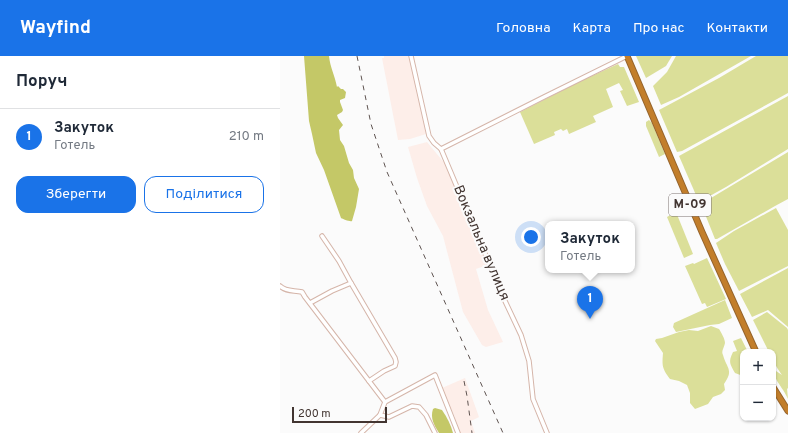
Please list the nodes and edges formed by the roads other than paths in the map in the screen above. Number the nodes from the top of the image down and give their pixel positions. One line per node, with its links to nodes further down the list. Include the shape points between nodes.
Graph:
1 (411, 56): 3 (street, Вокзальна вулиця, via 429,136)
2 (627, 56): 3 (street); 8 (highway, М-09)
3 (441, 149): 17 (street, Вокзальна вулиця, via 521,335 529,361 533,399)
4 (322, 236): 5 (street)
5 (351, 283): 7 (street); 9 (street, via 396,362 395,366)
6 (280, 286): 7 (street, via 286,290 302,292)
7 (310, 303): 9 (street)
8 (755, 349)
9 (369, 381): 11 (street)
10 (776, 392): 12 (highway)
11 (385, 402): 13 (street); 16 (street, via 435,376)
12 (788, 411)
13 (380, 415): 14 (street); 15 (street, via 389,417 412,406 419,406)
14 (361, 433)
15 (435, 433)
16 (458, 433)
17 (547, 433)

